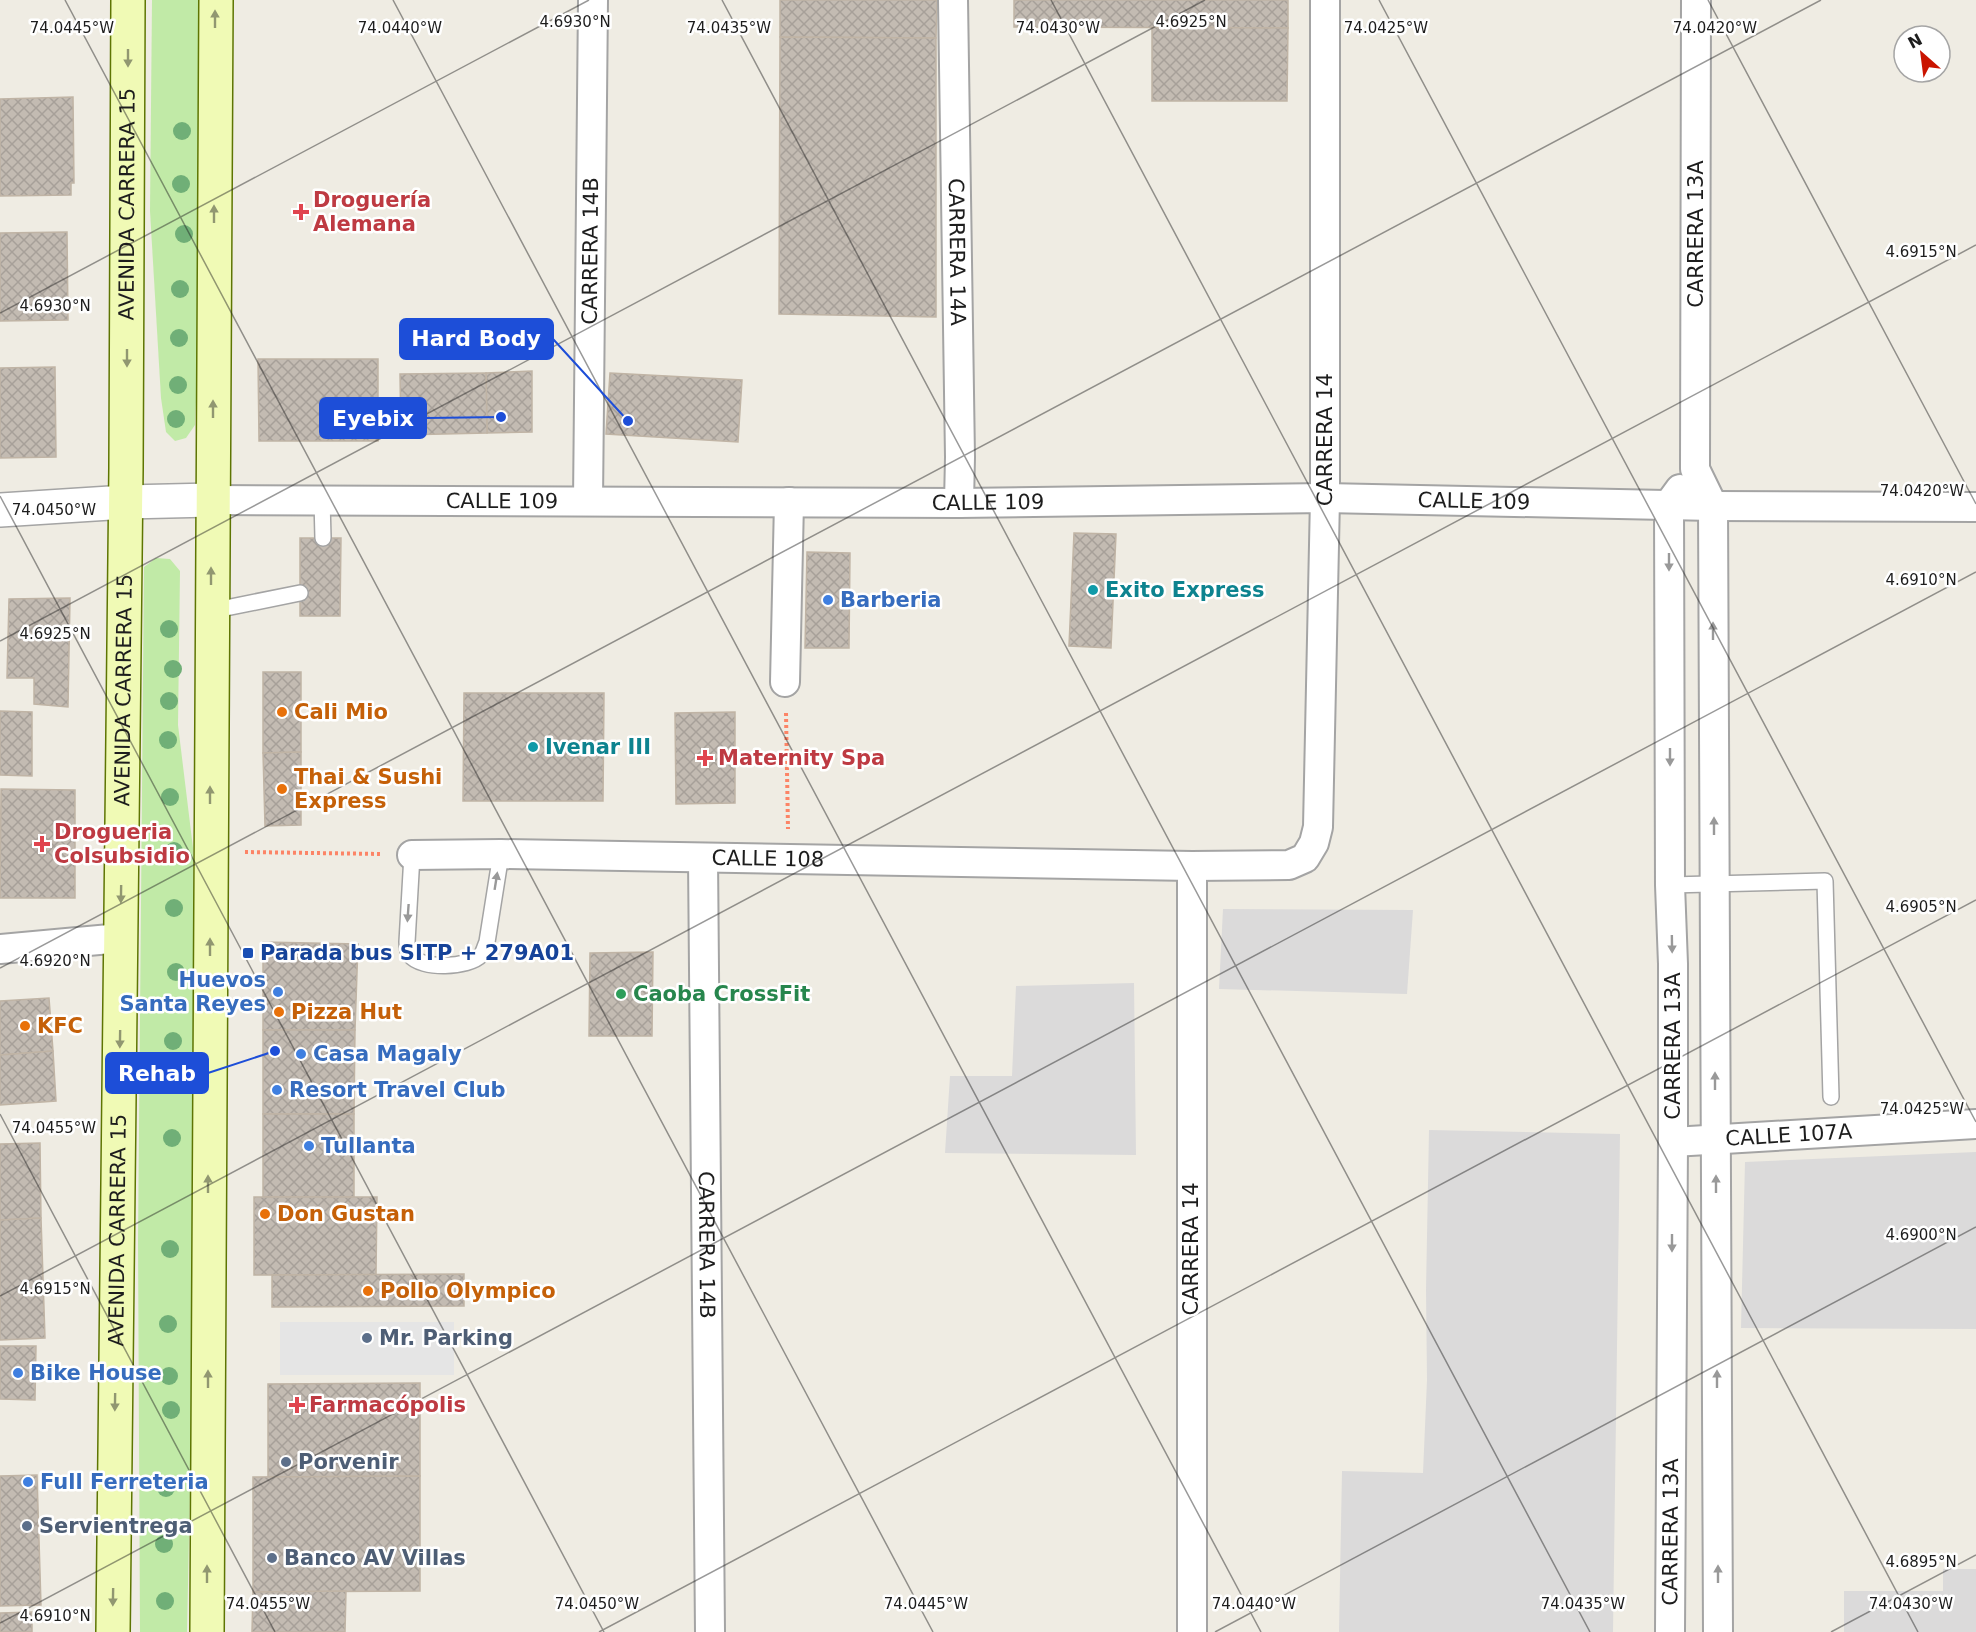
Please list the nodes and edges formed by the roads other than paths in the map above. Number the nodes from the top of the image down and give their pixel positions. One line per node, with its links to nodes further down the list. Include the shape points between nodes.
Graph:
1 (128, 0): 12 (main road, AVENIDA CARRERA 15, one-way to 12)
2 (216, 0): 9 (main road, one-way to 2)
3 (593, 0): 11 (street, CARRERA 14B)
4 (953, 0): 14 (street, CARRERA 14A)
5 (1325, 0): 8 (street, CARRERA 14)
6 (1696, 0): 7 (street, CARRERA 13A)
7 (1695, 469): 15 (street); 16 (street, CARRERA 13A)
8 (1325, 498): 14 (street, CALLE 109); 15 (street, CALLE 109); 27 (street, CARRERA 14, via 1318,827 1305,858)
9 (212, 500): 10 (street, CALLE 109); 12 (street, CALLE 109); 21 (main road, one-way to 9)
10 (322, 500): 11 (street, CALLE 109); 19 (lane)
11 (588, 501): 13 (street, CALLE 109)
12 (126, 502): 18 (street, CALLE 109); 30 (main road, AVENIDA CARRERA 15, one-way to 30)
13 (789, 502): 14 (street, CALLE 109); 22 (street)
14 (958, 503)
15 (1669, 504): 16 (street, CALLE 109); 28 (street, CARRERA 13A, one-way to 28)
16 (1713, 506): 17 (street, CALLE 109); 29 (street, CARRERA 13A, one-way to 16)
17 (1976, 507)
18 (0, 510)
19 (323, 538)
20 (300, 592): 21 (lane)
21 (211, 611): 37 (main road, one-way to 21)
22 (785, 682)
23 (501, 854): 24 (street, CALLE 108); 24 (lane, one-way to 23, via 406,942 410,955 420,963 446,965 471,962 482,954); 25 (street, CALLE 108)
24 (412, 855)
25 (703, 858): 26 (street, CALLE 108); 38 (street, CARRERA 14B)
26 (1192, 866): 27 (street, CALLE 108); 39 (street, CARRERA 14)
27 (1289, 866)
28 (1670, 885): 29 (lane); 35 (street, CARRERA 13A, one-way to 35)
29 (1714, 885): 32 (lane, via 1825,881); 34 (street, CARRERA 13A, one-way to 29)
30 (121, 939): 31 (street); 36 (main road, AVENIDA CARRERA 15, one-way to 36)
31 (0, 949)
32 (1831, 1097)
33 (1976, 1124): 34 (street, CALLE 107A)
34 (1716, 1139): 35 (street, CALLE 107A); 41 (street, CARRERA 13A, one-way to 34)
35 (1673, 1142): 40 (street, CARRERA 13A, one-way to 40)
36 (113, 1632)
37 (207, 1632)
38 (710, 1632)
39 (1192, 1632)
40 (1670, 1632)
41 (1718, 1632)

